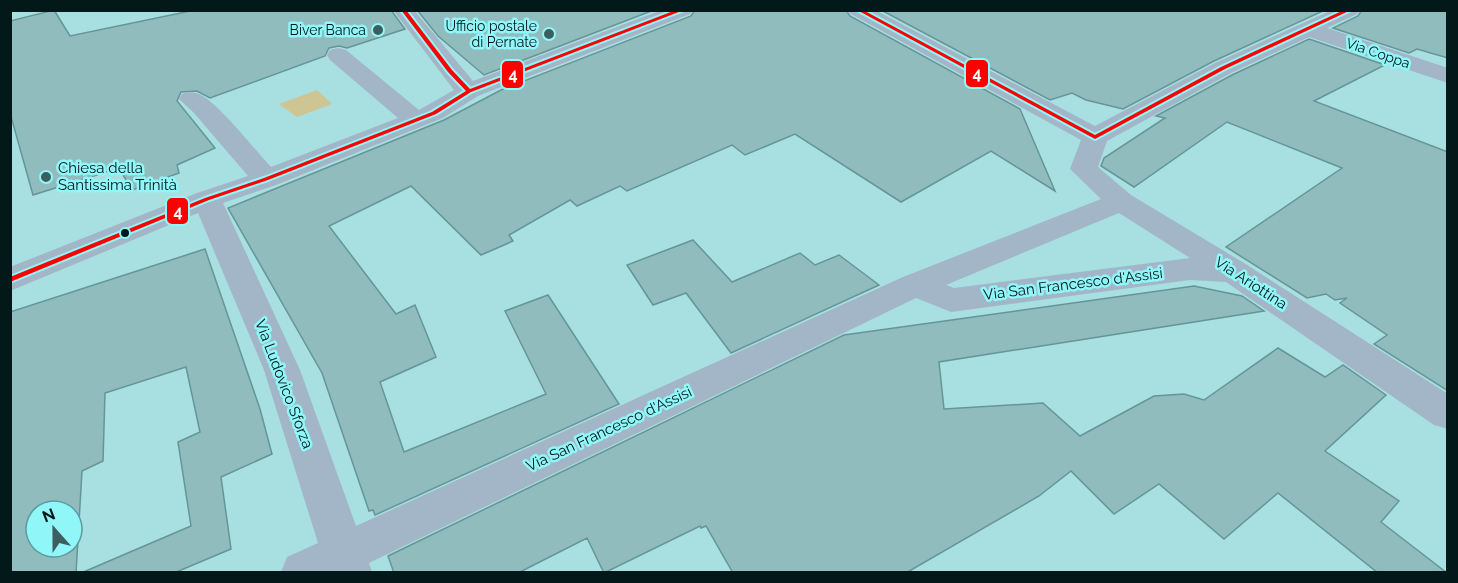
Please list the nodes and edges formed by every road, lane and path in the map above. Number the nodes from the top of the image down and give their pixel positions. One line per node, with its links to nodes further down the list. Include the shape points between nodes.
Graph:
1 (403, 10): 8 (street)
2 (683, 10): 8 (street)
3 (858, 10): 11 (street)
4 (1350, 10): 5 (street)
5 (1308, 29): 7 (street, Via Coppa); 11 (street, via 1223,68)
6 (338, 55): 10 (street)
7 (1448, 76)
8 (469, 91): 10 (street)
9 (191, 99): 12 (street)
10 (416, 120): 12 (street)
11 (1095, 137): 14 (street, Via Ariottina, via 1084,169)
12 (266, 179): 13 (street)
13 (207, 199): 15 (street); 19 (street, Via Ludovico Sforza, via 282,370)
14 (1122, 201): 16 (street, Via Ariottina); 17 (street, Via San Francesco d'Assisi)
15 (13, 271)
16 (1233, 271): 17 (street, Via San Francesco d'Assisi, via 1190,269 951,300); 18 (street, Via Ariottina)
17 (915, 285): 19 (street, Via San Francesco d'Assisi)
18 (1448, 414)
19 (348, 563): 20 (street, Via San Francesco d'Assisi)
20 (303, 573)

